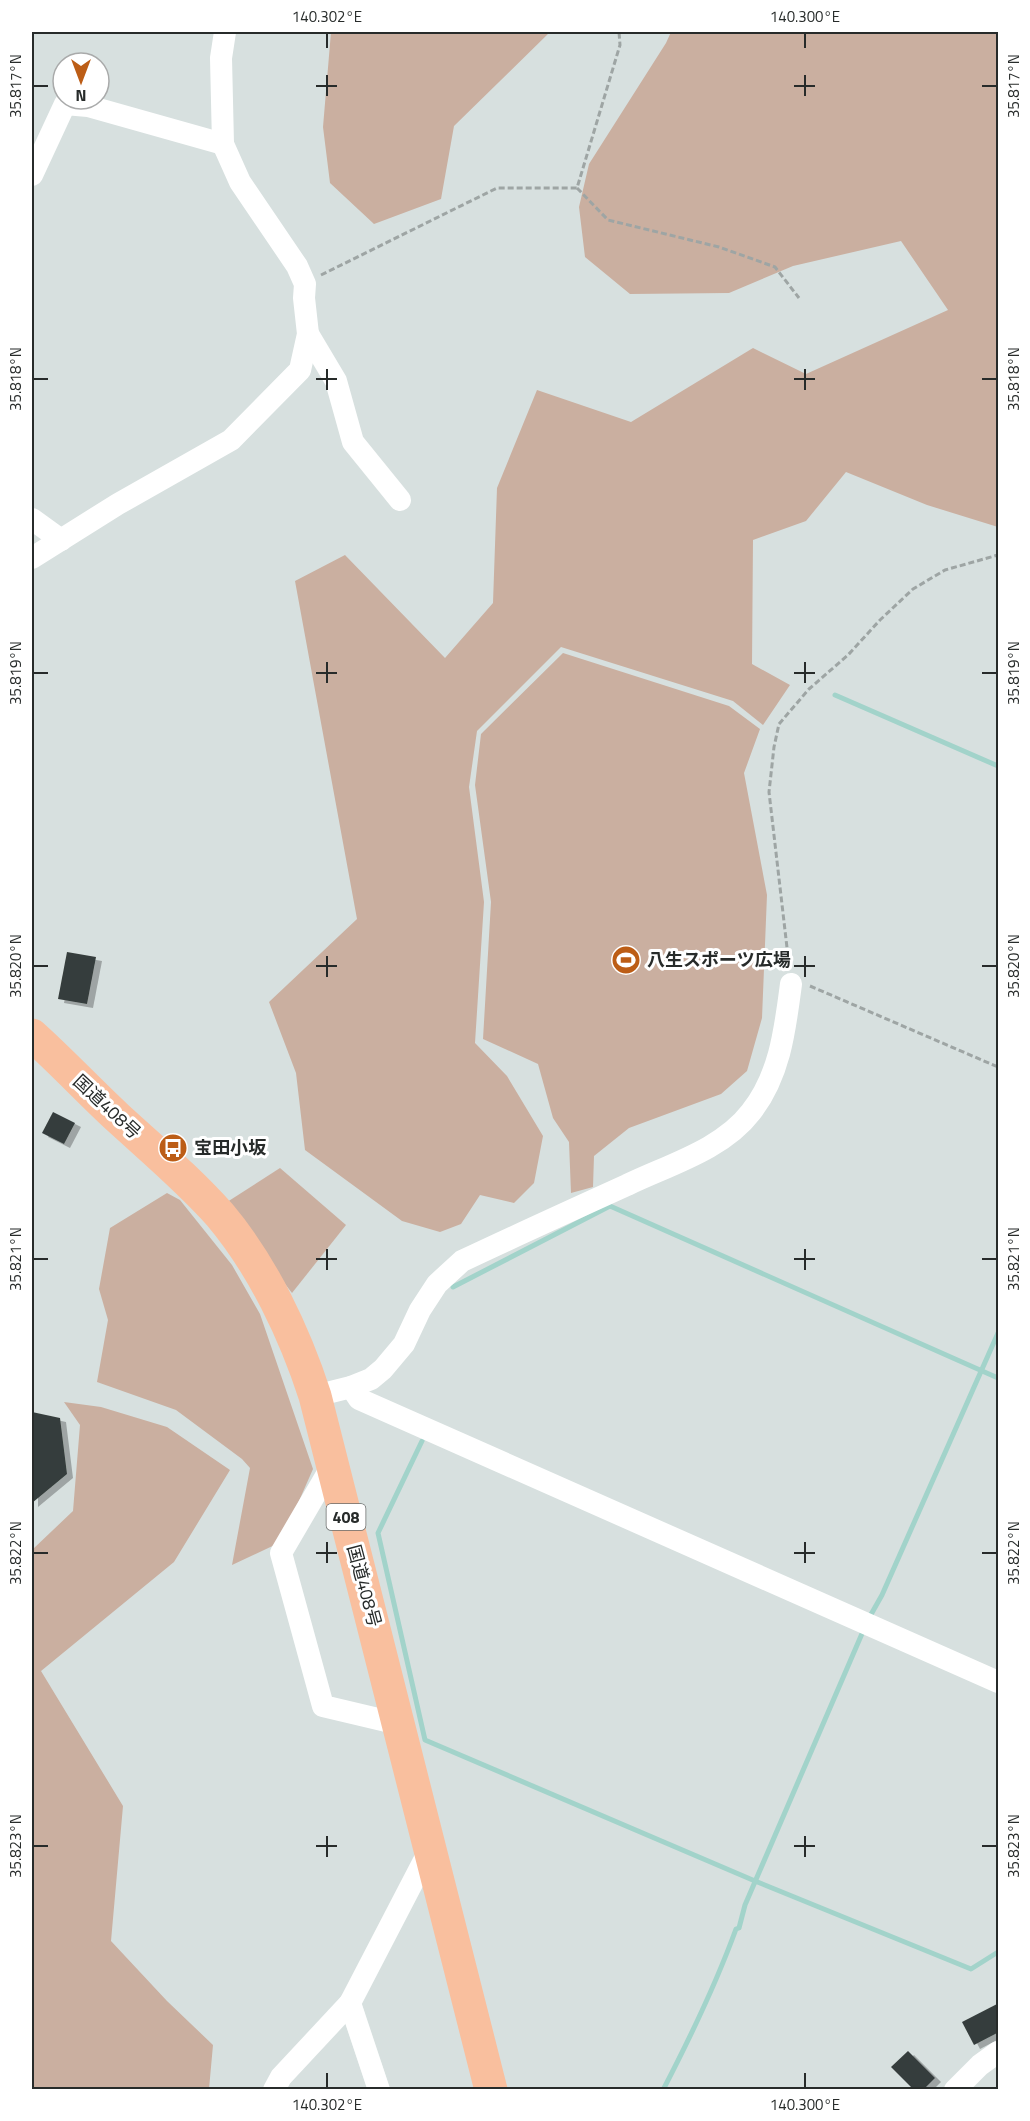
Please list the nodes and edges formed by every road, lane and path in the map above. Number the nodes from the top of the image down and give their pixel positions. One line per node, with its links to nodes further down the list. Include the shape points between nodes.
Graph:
1 (225, 32): 3 (street, via 221,58)
2 (619, 32): 5 (path, via 620,45)
3 (223, 144): 4 (street, via 88,106 65,104); 6 (street, via 240,182)
4 (32, 175)
5 (577, 188): 6 (path, via 497,188); 7 (path, via 608,220 719,247 775,267)
6 (305, 284): 8 (street)
7 (800, 298)
8 (308, 334): 9 (street, via 336,381 353,442); 11 (street, via 300,370 231,440)
9 (400, 500)
10 (32, 519): 11 (street)
11 (61, 540): 13 (street)
12 (999, 555): 14 (path, via 945,570 913,589 809,688 779,724 769,792)
13 (32, 558)
14 (791, 984): 16 (path, via 812,986); 17 (street, via 775,1069 769,1085 739,1126 698,1153 462,1261 438,1284 404,1344 382,1369 371,1379)
15 (34, 1036): 18 (highway, 国道408号 / 408, via 220,1216 272,1294 296,1342)
16 (999, 1067)
17 (351, 1387): 18 (street); 20 (street, via 359,1399)
18 (315, 1396): 19 (highway, 国道408号 / 408)
19 (333, 1464): 21 (highway, 国道408号 / 408); 21 (street, via 281,1553 322,1706)
20 (999, 1683)
21 (399, 1724): 22 (highway, 国道408号 / 408)
22 (430, 1850): 23 (street); 27 (highway, 国道408号 / 408)
23 (350, 2004): 25 (street, via 281,2077); 26 (street)
24 (999, 2052): 28 (street)
25 (274, 2090)
26 (379, 2090)
27 (491, 2090)
28 (955, 2090)

